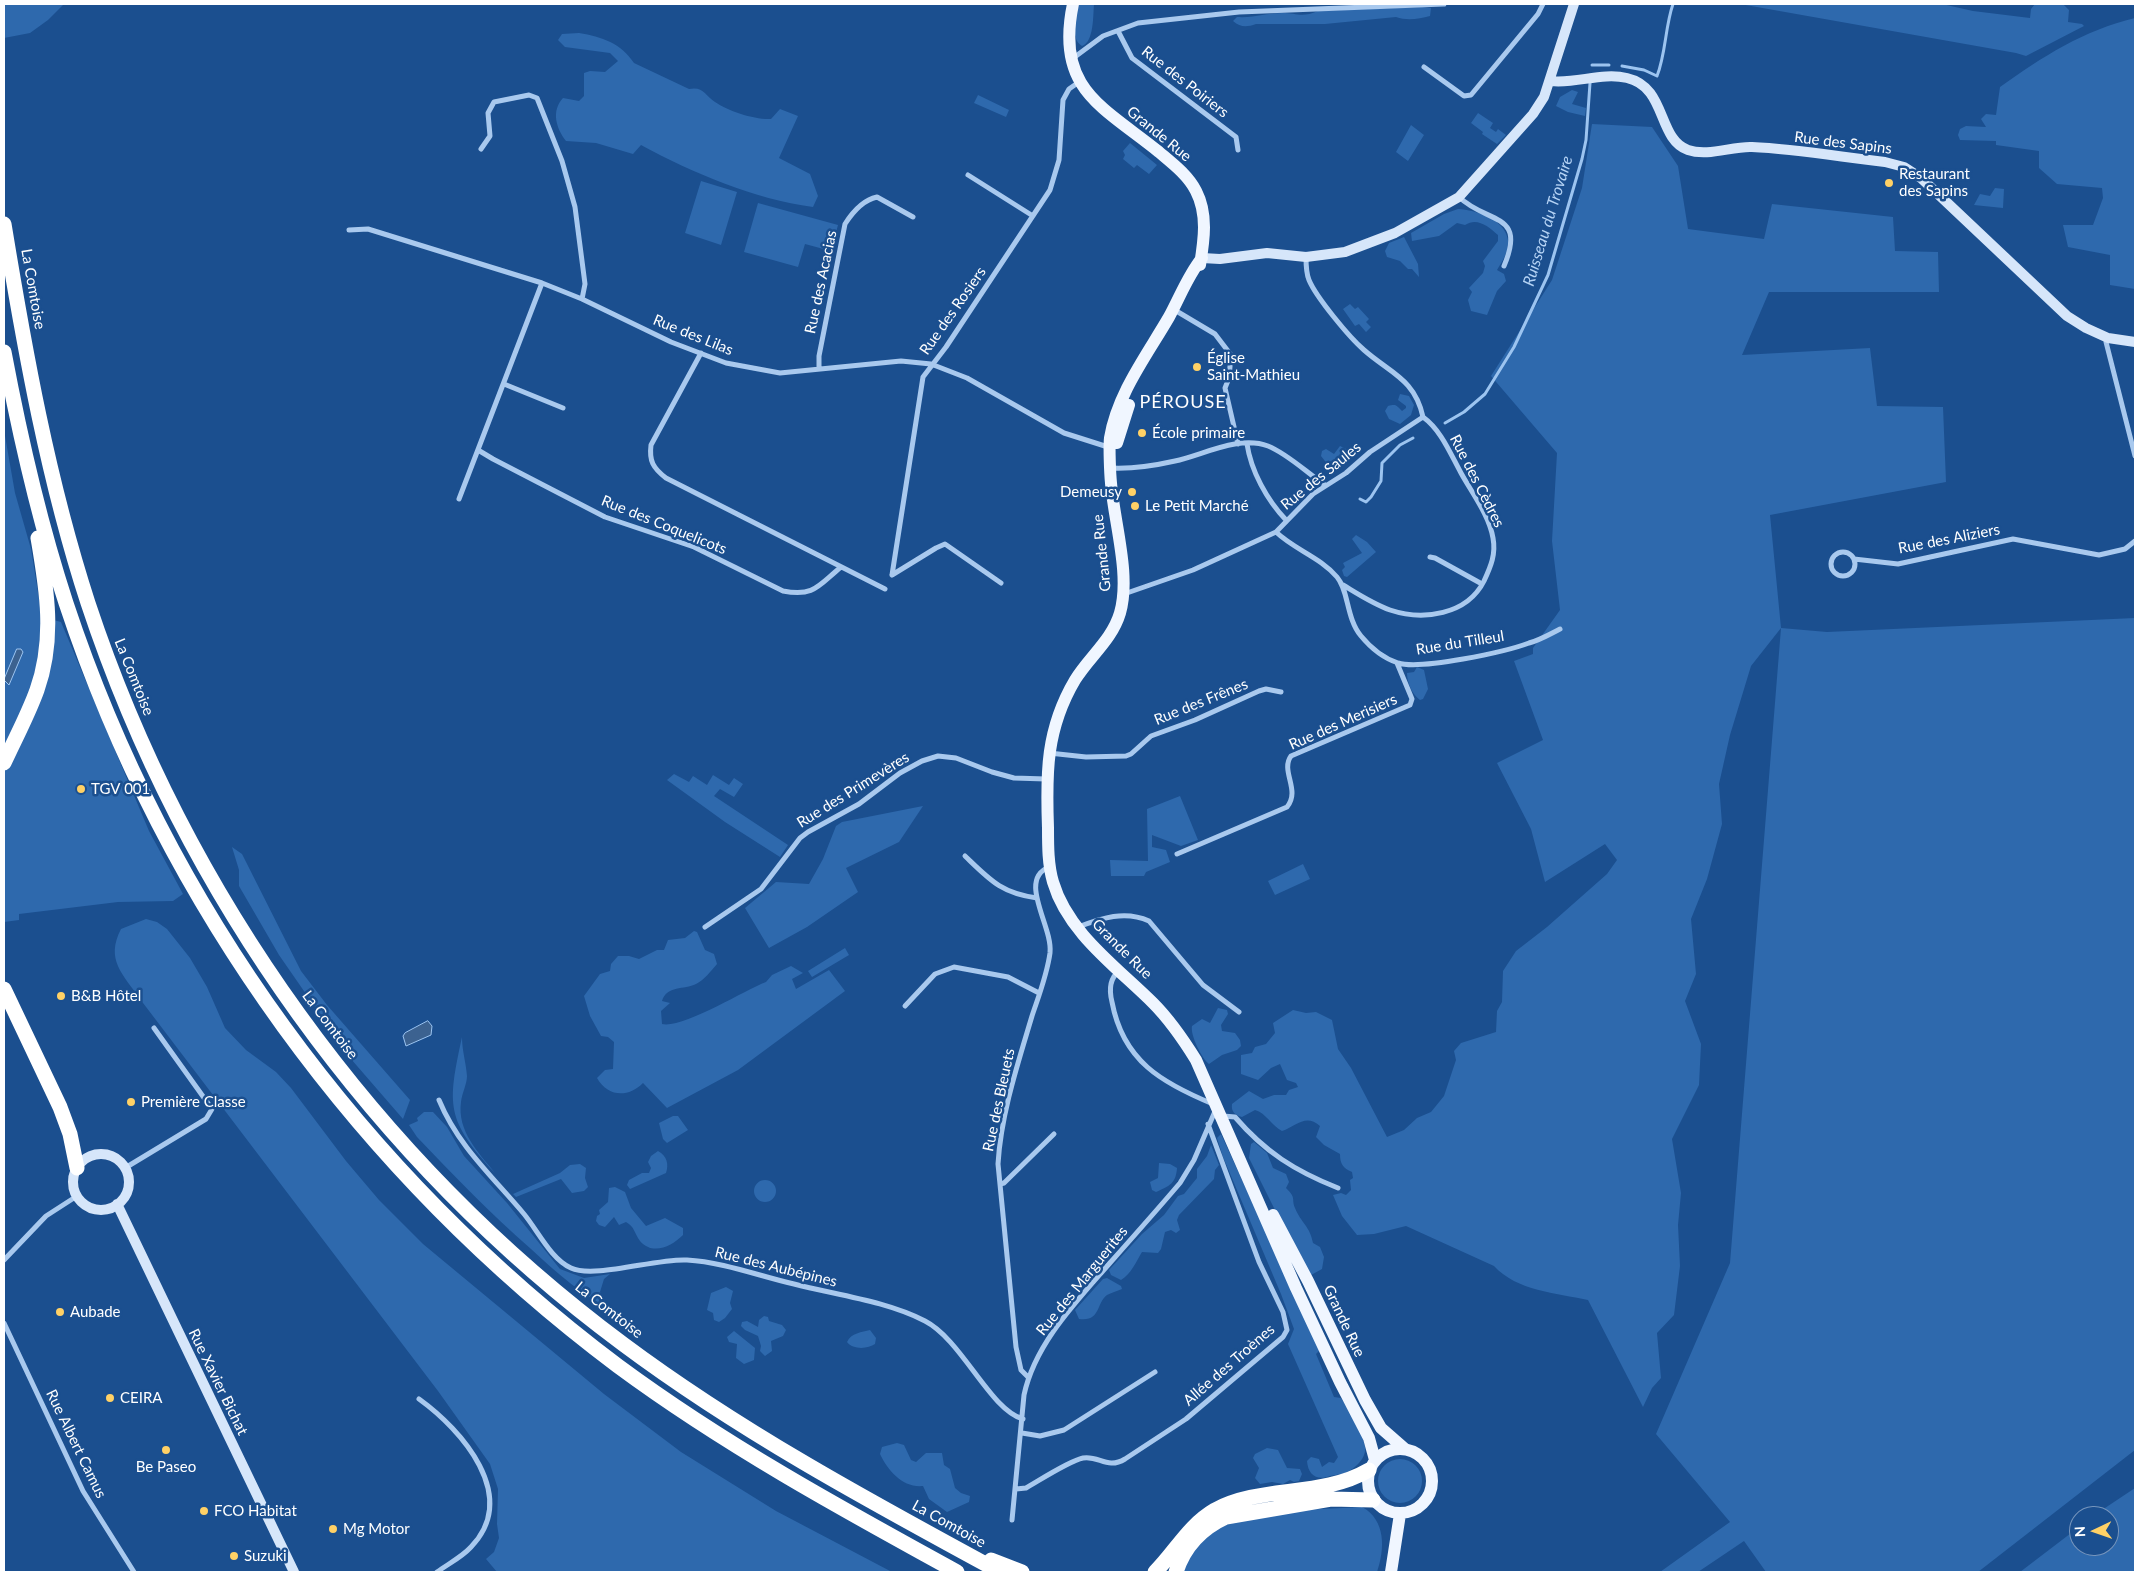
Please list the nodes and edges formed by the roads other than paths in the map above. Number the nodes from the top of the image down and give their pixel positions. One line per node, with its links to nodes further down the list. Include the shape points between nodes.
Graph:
1 (1073, 4): 6 (main road, Grande Rue)
2 (1444, 4): 5 (street, via 1214,14 1138,24)
3 (1543, 4): 7 (street, via 1471,95 1464,96)
4 (1573, 4): 8 (street)
5 (1118, 31): 6 (street, via 1103,36); 11 (street, Rue des Poiriers, via 1132,58 1236,137)
6 (1072, 59): 9 (main road, Grande Rue)
7 (1424, 67)
8 (1551, 80): 13 (street, via 1533,114); 24 (street, Rue des Sapins, via 1613,76 1636,81 1646,87 1656,100 1672,137 1690,151 1751,147 1904,167 1921,178 2067,316)
9 (1079, 82): 14 (street, Rue des Rosiers, via 1065,94 1059,160 1050,190); 19 (main road, Grande Rue, via 1109,114 1181,172 1196,191 1204,222)
10 (481, 149): 22 (street, via 490,136 488,113 494,102 529,95 537,98 576,207 585,284)
11 (1238, 150)
12 (968, 175): 14 (street)
13 (1460, 197): 18 (street, via 1377,241 1345,252); 20 (street, via 1498,219 1510,231 1512,248)
14 (1033, 216): 28 (street, Rue des Rosiers, via 946,347)
15 (913, 217): 29 (street, Rue des Acacias, via 876,197 869,199 850,216 818,356)
16 (4, 224): 95 (highway, La Comtoise, via 44,442 76,564 102,644 148,756 193,844 246,936 290,1001 371,1107 440,1182 528,1266 587,1316 653,1366 753,1432)
17 (349, 230): 21 (street, Rue des Lilas, via 368,229)
18 (1306, 257): 19 (street, via 1266,253); 32 (street, via 1309,280 1339,322 1362,348 1413,390 1419,399)
19 (1202, 258): 23 (main road, via 1199,271); 36 (main road, Grande Rue, via 1131,380 1114,420)
20 (1504, 266)
21 (542, 283): 22 (street, Rue des Lilas); 30 (street)
22 (582, 299): 27 (street, Rue des Lilas)
23 (1178, 312): 33 (street, via 1204,327 1221,341 1231,355 1225,388); 36 (main road, via 1138,386)
24 (2108, 338): 25 (street, Rue des Sapins); 37 (street, via 2106,342)
25 (2135, 342)
26 (4, 352): 38 (highway)
27 (701, 353): 29 (street, Rue des Lilas, via 726,363 780,373); 47 (street, via 651,445 649,456 653,469)
28 (931, 364): 29 (street, Rue des Lilas, via 901,360); 36 (street, Rue des Lilas, via 975,382 1064,433); 48 (street, Rue des Rosiers, via 922,377 892,575 945,544)
29 (819, 369)
30 (504, 384): 31 (street); 35 (street)
31 (563, 408)
32 (1423, 417): 40 (street, Rue des Saules); 49 (street, Rue des Cèdres, via 1432,423 1442,439 1493,536 1492,564)
33 (1238, 444): 34 (street); 39 (street, via 1140,468)
34 (1247, 444): 40 (street, via 1271,448); 42 (street, via 1266,493)
35 (478, 450): 41 (street); 47 (street, Rue des Coquelicots, via 605,517 694,547 783,591 796,594 811,592)
36 (1112, 450): 39 (main road, Grande Rue)
37 (2135, 456)
38 (26, 458): 57 (highway, via 45,578 48,639 37,689); 99 (highway, via 55,567 78,636 112,725 148,804 228,945 273,1013 331,1089 388,1157 450,1222 525,1291 590,1344 652,1391 738,1446)
39 (1111, 468): 52 (main road, Grande Rue)
40 (1325, 485): 42 (street, Rue des Saules)
41 (459, 499)
42 (1286, 520): 43 (street, Rue des Saules)
43 (1276, 532): 50 (street, via 1316,559); 52 (street, Rue des Saules, via 1215,561)
44 (2135, 541): 46 (street, Rue des Aliziers, via 2125,549 2099,555 2013,539 1898,564)
45 (1430, 558): 49 (street)
46 (1854, 559): 46 (street, Rue des Aliziers, via 1848,553 1840,552 1834,557 1832,568 1840,575 1848,575)
47 (841, 567): 51 (street)
48 (1001, 583)
49 (1482, 584): 50 (street, Rue des Cèdres, via 1463,604 1442,612 1417,615 1374,604)
50 (1343, 585): 54 (street, Rue du Tilleul, via 1347,609 1359,634 1373,649)
51 (885, 589)
52 (1123, 594): 56 (main road, Grande Rue, via 1113,630 1076,679 1059,711)
53 (1560, 629): 54 (street, Rue du Tilleul, via 1529,643 1459,659 1422,664)
54 (1397, 663): 59 (street, Rue des Merisiers, via 1412,699 1410,704 1291,756 1287,767 1292,782 1292,798 1287,806)
55 (1280, 692): 56 (street, Rue des Frênes, via 1259,691 1151,736 1126,756 1086,757)
56 (1049, 753): 58 (main road, Grande Rue)
57 (4, 763)
58 (1047, 779): 61 (main road, Grande Rue); 63 (street, Rue des Primevères, via 1014,778 945,756 922,761 859,804 800,838 761,889)
59 (1177, 854)
60 (965, 856): 62 (street, via 1008,892)
61 (1050, 867): 62 (street, Rue des Bleuets, via 1036,878); 64 (main road, Grande Rue, via 1058,896)
62 (1037, 898): 67 (street, Rue des Bleuets, via 1047,926 1050,952)
63 (705, 927)
64 (1078, 928): 65 (main road, Grande Rue); 69 (street, via 1112,916 1137,916 1149,921 1203,985)
65 (1119, 970): 72 (main road, Grande Rue, via 1179,1032); 72 (street, via 1111,980 1110,994 1116,1023 1130,1050 1160,1077)
66 (4, 989): 75 (highway, via 60,1107)
67 (1039, 993): 68 (street, via 1008,977 954,966 935,974); 77 (street, Rue des Bleuets, via 1001,1137)
68 (904, 1006)
69 (1239, 1012)
70 (154, 1028): 76 (street, via 212,1110 206,1119)
71 (438, 1100): 87 (street, Rue des Aubépines, via 454,1132 558,1258 576,1270 670,1260 705,1262 882,1306 938,1329 1009,1412)
72 (1220, 1111): 73 (street, Rue des Marguerites); 78 (street, via 1234,1117 1254,1140 1290,1166); 80 (main road, Grande Rue)
73 (1208, 1124): 85 (street, Rue des Marguerites, via 1194,1160 1180,1183 1065,1316); 91 (street, Allée des Troènes, via 1259,1262 1283,1312 1287,1330 1283,1337 1197,1410 1125,1459 1108,1464 1081,1459 1026,1488)
74 (1054, 1134): 77 (street)
75 (77, 1168): 76 (street, via 91,1155 101,1154 111,1156); 79 (street, via 73,1181)
76 (125, 1168): 81 (street, via 128,1188)
77 (1000, 1184): 85 (street, Rue des Bleuets, via 1016,1346 1022,1370)
78 (1338, 1188)
79 (77, 1196): 81 (street, via 83,1203 100,1210); 82 (street, via 46,1216)
80 (1262, 1201): 89 (main road, Grande Rue, via 1308,1281 1331,1333 1381,1428); 90 (main road, Grande Rue, via 1332,1365 1369,1438)
81 (117, 1204): 97 (street, Rue Xavier Bichat)
82 (4, 1260)
83 (4, 1323): 96 (street, Rue Albert Camus, via 83,1490)
84 (1155, 1372): 88 (street, via 1064,1430 1040,1436)
85 (1028, 1377): 87 (street, Rue des Marguerites)
86 (419, 1399): 98 (street, via 443,1416 470,1449 488,1480 490,1509 483,1530 471,1547)
87 (1023, 1419): 88 (street, Rue des Marguerites)
88 (1022, 1433): 91 (street, Rue des Marguerites)
89 (1405, 1449): 90 (main road, via 1385,1452); 93 (main road, via 1423,1458 1430,1470 1432,1484 1428,1497 1419,1507)
90 (1372, 1465): 92 (main road, via 1368,1486); 102 (highway, via 1338,1484 1242,1500 1217,1509 1187,1532)
91 (1016, 1489): 94 (street, Rue des Marguerites)
92 (1374, 1500): 93 (main road, via 1385,1510); 103 (highway, via 1326,1500 1226,1517 1191,1543)
93 (1400, 1514): 104 (main road)
94 (1012, 1520)
95 (952, 1546): 100 (highway, La Comtoise); 101 (highway)
96 (134, 1572)
97 (294, 1572)
98 (437, 1572)
99 (958, 1572)
100 (1000, 1572)
101 (1022, 1572)
102 (1155, 1572)
103 (1176, 1572)
104 (1392, 1572)

